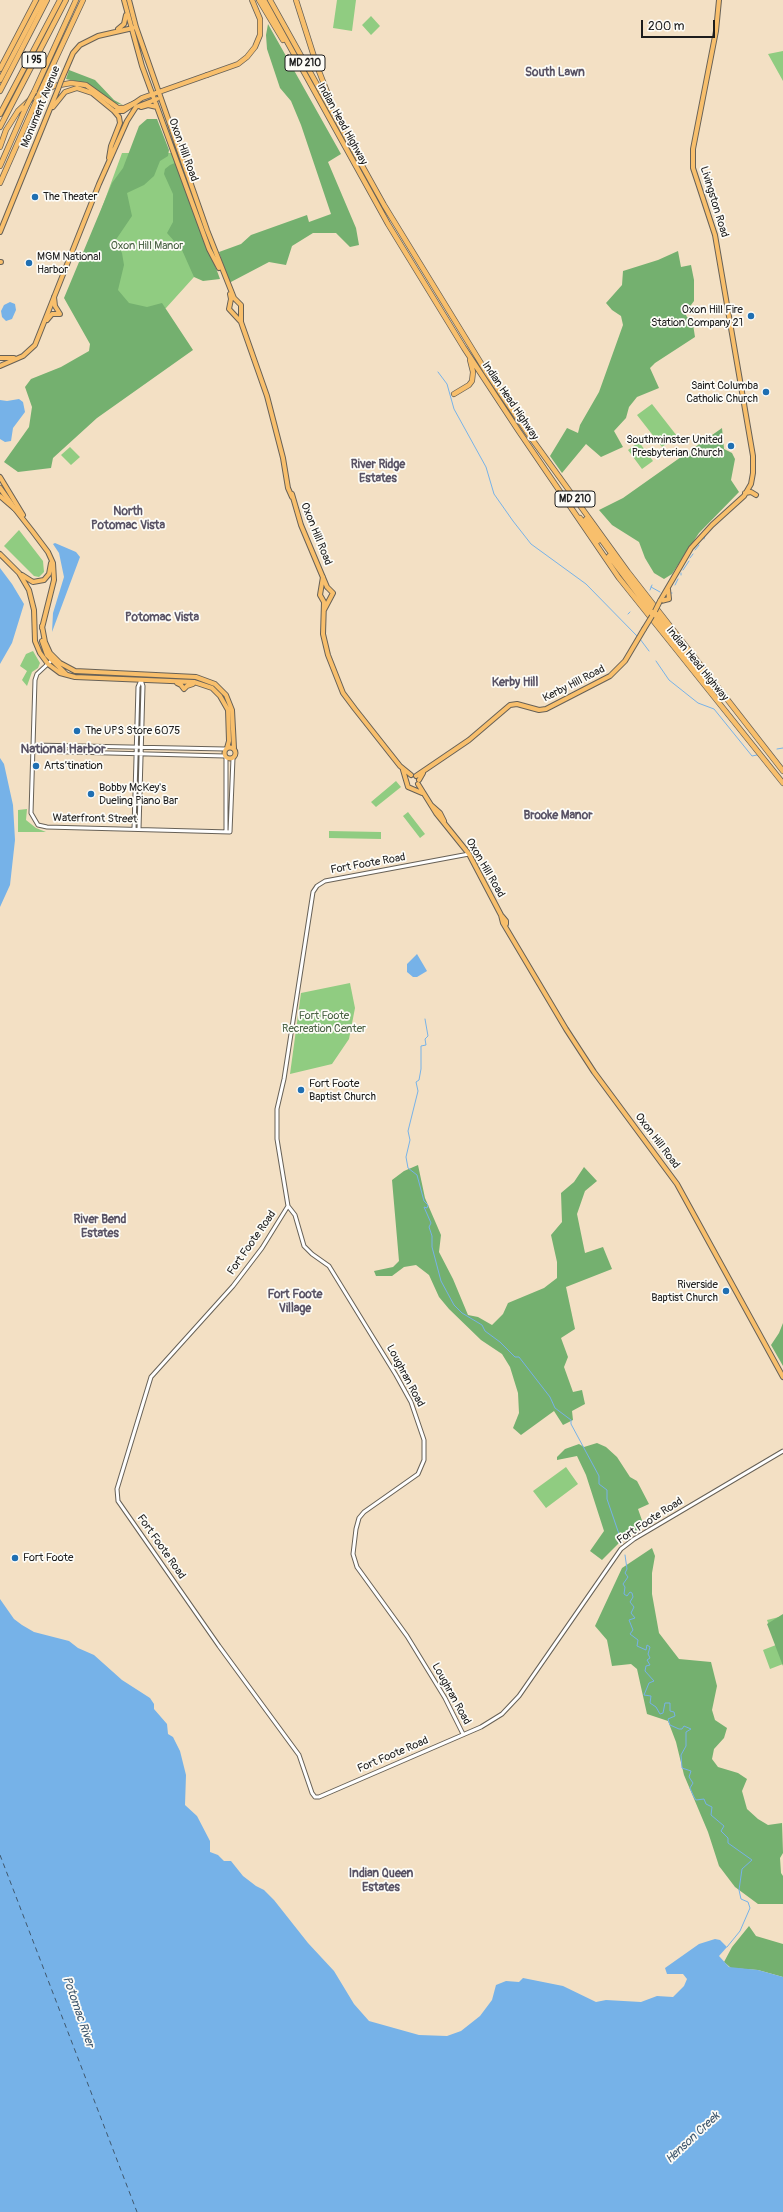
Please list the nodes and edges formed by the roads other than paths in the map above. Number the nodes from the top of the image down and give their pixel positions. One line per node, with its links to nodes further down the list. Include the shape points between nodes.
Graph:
1 (36, 0): 20 (highway, I 95)
2 (42, 0): 22 (highway)
3 (47, 0): 23 (highway, I 95)
4 (60, 0): 30 (highway, I 95)
5 (66, 0): 34 (highway, I 95)
6 (76, 0): 37 (highway, bridge)
7 (83, 0): 38 (highway, bridge)
8 (124, 0): 16 (main road, Oxon Hill Road)
9 (129, 0): 17 (main road, Oxon Hill Road)
10 (252, 0): 21 (highway, via 260,19 260,35 255,47 238,64)
11 (259, 0): 25 (highway)
12 (264, 0): 25 (highway, Indian Head Highway / MD 210)
13 (270, 0): 33 (highway, Indian Head Highway / MD 210)
14 (296, 0): 33 (highway, via 317,66)
15 (718, 0): 56 (main road, Livingston Road, via 717,24 692,160 694,176 714,231 752,456 753,474)
16 (126, 12): 18 (main road, Oxon Hill Road); 19 (main road, via 124,25)
17 (136, 27): 18 (main road, Monument Avenue); 24 (main road, Oxon Hill Road)
18 (130, 28): 19 (main road, Monument Avenue); 26 (main road, Oxon Hill Road)
19 (115, 31): 32 (main road, Monument Avenue, bridge, via 91,38 77,48 70,58)
20 (0, 69)
21 (206, 76): 24 (main road)
22 (0, 80)
23 (0, 91)
24 (160, 95): 26 (main road); 41 (main road, Oxon Hill Road, via 216,252)
25 (316, 95): 47 (highway, Indian Head Highway / MD 210, via 388,224)
26 (154, 97): 27 (main road); 28 (main road, Oxon Hill Road); 31 (main road)
27 (135, 103): 29 (main road, via 123,111); 35 (highway, via 118,108 86,85 71,83 54,86 34,96 18,111 6,130)
28 (158, 108): 31 (main road, via 145,105); 42 (main road, Oxon Hill Road, via 209,249 231,296)
29 (114, 111): 32 (main road, via 92,93 76,88 59,97); 36 (main road, via 120,124)
30 (0, 114)
31 (130, 115): 36 (main road)
32 (46, 119): 39 (main road, Monument Avenue)
33 (341, 125): 53 (highway, Indian Head Highway / MD 210, via 384,205 439,296 487,373)
34 (0, 127)
35 (0, 147)
36 (109, 160): 40 (main road)
37 (0, 166)
38 (0, 184)
39 (0, 232)
40 (54, 297): 46 (main road); 46 (main road, via 55,306 60,314 52,314)
41 (237, 302): 42 (main road); 43 (main road, via 242,308)
42 (231, 304): 44 (main road, via 229,309)
43 (240, 312): 44 (main road); 45 (main road, Oxon Hill Road)
44 (235, 314): 45 (main road, Oxon Hill Road)
45 (241, 322): 65 (main road, Oxon Hill Road, via 268,396 288,488)
46 (44, 325): 49 (main road, via 35,345 27,354)
47 (464, 348): 51 (highway, via 472,364 473,377 469,386); 59 (highway, Indian Head Highway / MD 210)
48 (0, 358): 49 (main road)
49 (18, 358): 50 (main road)
50 (0, 366)
51 (454, 394)
52 (0, 477): 61 (main road)
53 (562, 481): 71 (highway); 81 (highway, Indian Head Highway / MD 210, via 628,572)
54 (0, 488): 60 (highway)
55 (0, 492): 60 (highway)
56 (746, 493): 57 (main road); 71 (main road, Livingston Road, bridge, via 696,542)
57 (756, 495)
58 (0, 496): 60 (main road)
59 (570, 506): 71 (highway); 80 (highway, Indian Head Highway / MD 210, via 619,578)
60 (15, 509): 61 (main road)
61 (33, 532): 63 (main road)
62 (0, 554): 64 (main road)
63 (51, 557): 64 (main road, via 50,571 44,580 33,582); 72 (main road, via 54,580)
64 (19, 573): 74 (main road, via 33,603 35,641)
65 (323, 578): 66 (main road, Oxon Hill Road); 67 (main road, Oxon Hill Road)
66 (327, 587): 67 (main road); 69 (main road, via 333,593)
67 (321, 589): 68 (main road, via 320,595)
68 (323, 599): 69 (main road); 70 (main road)
69 (329, 600): 70 (main road)
70 (323, 612): 92 (main road, via 323,634 328,655 343,693)
71 (653, 613): 80 (highway, via 714,693); 81 (highway); 94 (main road, Kerby Hill Road, bridge, via 622,665 610,676 546,709 510,705 481,731)
72 (42, 626): 73 (main road, via 44,647); 76 (main road, via 50,653 67,668 83,672)
73 (52, 660): 74 (street, Waterfront Street); 75 (main road)
74 (48, 664): 75 (main road, via 60,673); 82 (street, Waterfront Street, via 37,674 35,680)
75 (66, 674): 77 (main road, via 87,678)
76 (165, 677): 77 (main road); 85 (main road, via 196,677 206,680 226,695 232,710)
77 (141, 680): 78 (street); 79 (street); 86 (main road, via 198,683 212,688 225,702 229,719)
78 (137, 712): 79 (street); 83 (street)
79 (142, 712): 84 (street)
80 (728, 716): 96 (highway, Indian Head Highway / MD 210)
81 (754, 734): 93 (highway, Indian Head Highway / MD 210)
82 (33, 746): 83 (street); 87 (street, Waterfront Street)
83 (137, 748): 84 (street); 88 (street)
84 (141, 748): 86 (street); 89 (street)
85 (234, 748): 86 (main road); 91 (main road, via 236,753)
86 (226, 749): 90 (main road)
87 (32, 751): 88 (street); 99 (street, Waterfront Street, via 31,813 38,825)
88 (137, 754): 89 (street); 99 (street)
89 (141, 754): 90 (street); 100 (street)
90 (226, 757): 91 (main road); 101 (street)
91 (233, 758): 101 (street)
92 (400, 766): 94 (main road); 95 (main road)
93 (783, 771)
94 (416, 779): 95 (main road); 97 (main road); 98 (main road)
95 (406, 781): 97 (main road)
96 (783, 783)
97 (412, 788): 98 (main road)
98 (422, 793): 102 (main road, Oxon Hill Road, via 440,813)
99 (134, 829): 100 (street, Waterfront Street)
100 (139, 829): 101 (street, Waterfront Street)
101 (228, 832)
102 (469, 854): 103 (street, Fort Foote Road, via 325,882 317,886 313,892 277,1109 277,1139); 104 (main road, Oxon Hill Road, via 546,998 594,1072 678,1184)
103 (288, 1206): 106 (street, Loughran Road, via 295,1215 304,1246 328,1266 396,1374 411,1402 424,1440 424,1460 418,1474 359,1518 352,1554 357,1566 407,1636 448,1702); 106 (street, Fort Foote Road, via 262,1248 233,1286 151,1377 117,1489 117,1498 219,1646 299,1755 315,1797)
104 (783, 1377)
105 (783, 1451): 106 (street, Fort Foote Road, via 621,1549 514,1702 491,1722)
106 (463, 1734)

